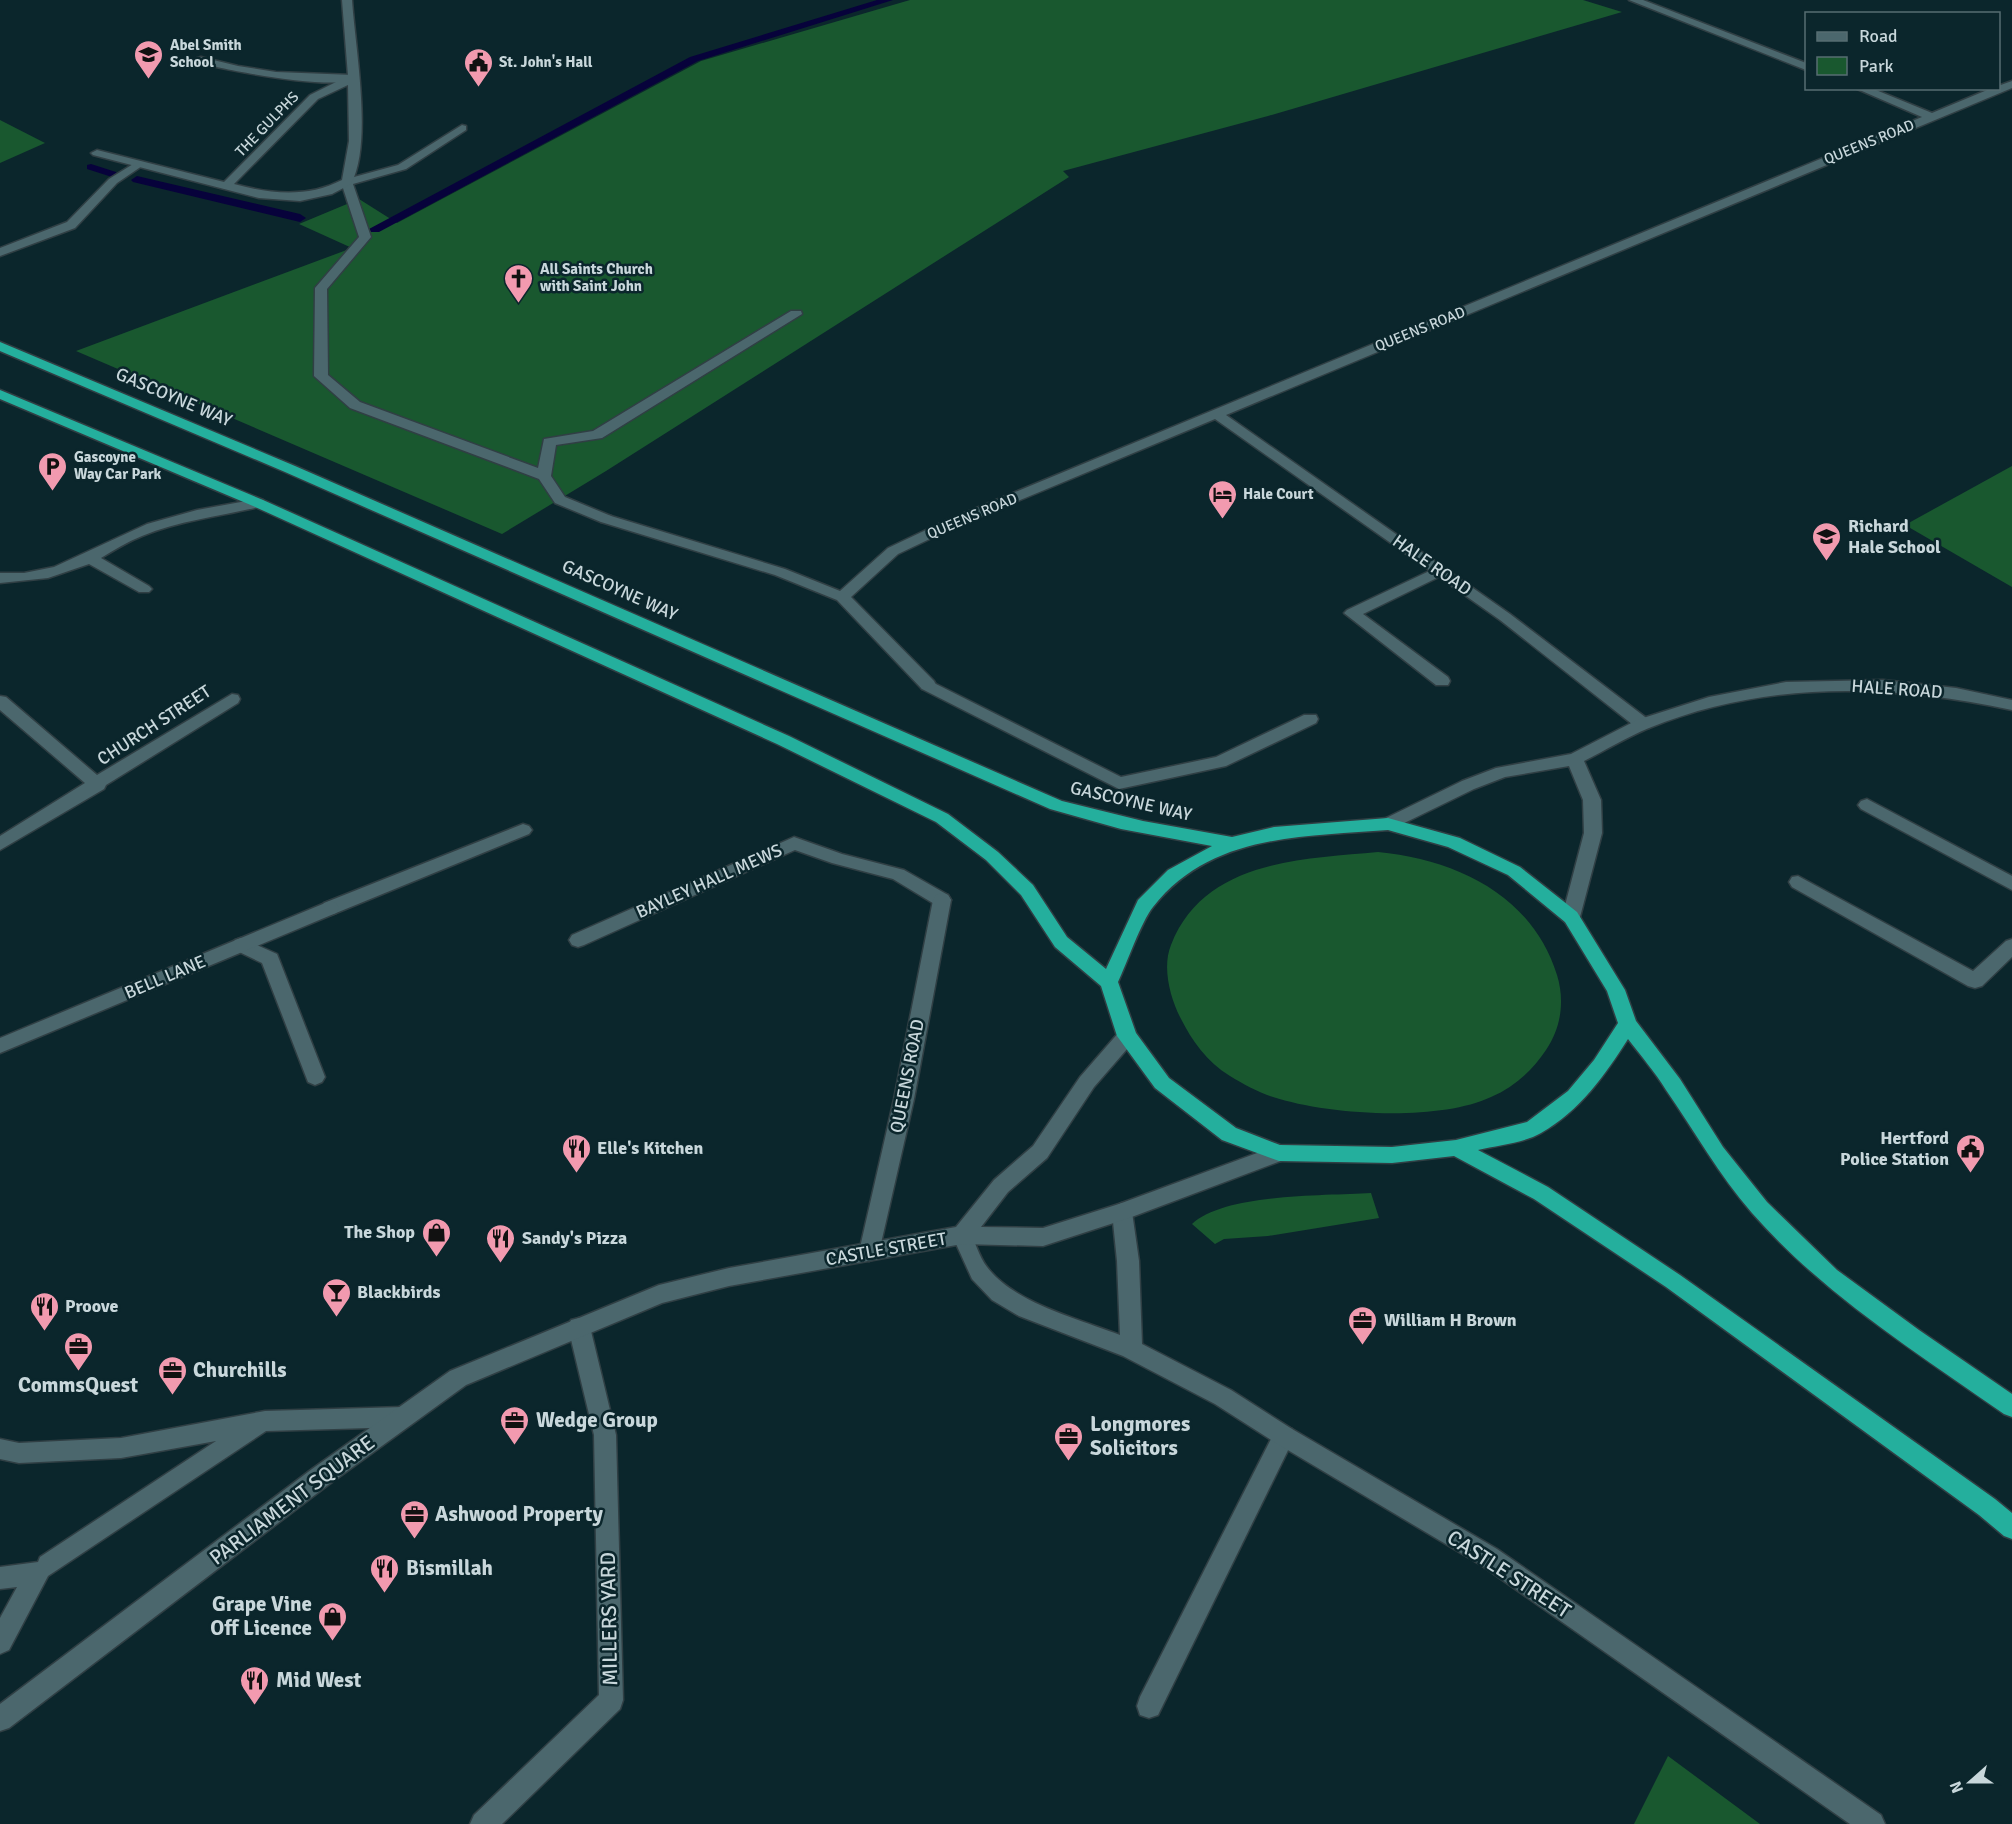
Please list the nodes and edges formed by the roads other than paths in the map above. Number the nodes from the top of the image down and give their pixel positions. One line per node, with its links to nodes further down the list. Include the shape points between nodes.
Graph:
1 (347, 0): 5 (street)
2 (1634, 0): 4 (street)
3 (201, 60): 5 (street, via 231,70)
4 (1805, 67)
5 (353, 78): 12 (street, via 353,164); 13 (street, THE GULPHS, via 314,97)
6 (1865, 90): 8 (street)
7 (1997, 90): 8 (street, QUEENS ROAD)
8 (1931, 117): 18 (street, QUEENS ROAD)
9 (462, 128): 12 (street, via 402,166)
10 (97, 153): 11 (street)
11 (138, 164): 13 (street); 14 (street, via 113,181 71,225)
12 (347, 182): 13 (street, via 328,192 300,197 259,194); 19 (street, via 365,237 321,288 321,376 355,405)
13 (226, 186)
14 (0, 252)
15 (796, 314): 19 (street, via 597,435 549,442)
16 (0, 346): 37 (highway, GASCOYNE WAY, via 301,473 1056,805 1164,833)
17 (0, 394): 20 (highway)
18 (1215, 413): 22 (street, HALE ROAD); 25 (street, QUEENS ROAD, via 893,551)
19 (544, 476): 25 (street, via 560,500 606,519 780,572)
20 (258, 504): 21 (street, via 203,512 160,524 134,533); 46 (highway, via 783,740 942,818 992,856 1027,891 1061,942)
21 (90, 558): 23 (street, via 25,579); 24 (street)
22 (1440, 571): 26 (street, via 1352,613); 31 (street, HALE ROAD)
23 (0, 578)
24 (144, 589)
25 (843, 597): 30 (street, via 928,685 1119,783 1220,762)
26 (1442, 681)
27 (232, 699): 33 (street, CHURCH STREET)
28 (0, 701): 33 (street, CHURCH STREET)
29 (2012, 705): 31 (street, HALE ROAD, via 1956,693 1883,685 1786,687 1715,700)
30 (1310, 719)
31 (1643, 724): 32 (street, HALE ROAD)
32 (1575, 759): 35 (street, HALE ROAD, via 1502,772); 42 (street, via 1592,800 1593,833)
33 (98, 785): 38 (street, CHURCH STREET)
34 (1867, 805): 40 (street)
35 (1389, 824): 37 (highway, via 1274,832); 42 (highway, via 1454,842 1514,871)
36 (523, 830): 44 (street, BELL LANE)
37 (1232, 843): 46 (highway, via 1174,874 1144,905)
38 (0, 844)
39 (1798, 882): 45 (street, via 1975,981)
40 (2012, 884)
41 (942, 900): 43 (street, BAYLEY HALL MEWS, via 898,874 794,843); 55 (street, QUEENS ROAD, via 904,1100)
42 (1571, 917): 47 (highway, via 1616,990)
43 (578, 940)
44 (241, 945): 49 (street, BELL LANE); 50 (street, via 270,959)
45 (2012, 946)
46 (1109, 982): 48 (highway)
47 (1628, 1024): 51 (highway, via 1575,1097 1533,1128); 59 (highway, via 1673,1084 1716,1154 1760,1208 1830,1276)
48 (1126, 1036): 52 (highway, via 1162,1083 1229,1134); 54 (street, via 1087,1082 1040,1152 1001,1186)
49 (0, 1046)
50 (315, 1077)
51 (1456, 1148): 52 (highway, via 1392,1155); 64 (highway, via 1541,1193 1673,1281)
52 (1279, 1153): 53 (street)
53 (1122, 1212): 54 (street, via 1043,1237); 58 (street)
54 (962, 1236): 55 (street, CASTLE STREET); 58 (street, CASTLE STREET, via 979,1273 1000,1293 1027,1309)
55 (868, 1252): 56 (street, CASTLE STREET, via 659,1294)
56 (604, 1316): 57 (street, PARLIAMENT SQUARE)
57 (579, 1327): 60 (street, PARLIAMENT SQUARE, via 458,1378); 70 (street, MILLERS YARD, via 605,1435 610,1700)
58 (1131, 1349): 62 (street, CASTLE STREET, via 1223,1397)
59 (2012, 1407)
60 (403, 1417): 61 (street); 69 (street, PARLIAMENT SQUARE)
61 (265, 1420): 63 (street, via 121,1449 19,1453); 65 (street)
62 (1284, 1436): 68 (street); 71 (street, CASTLE STREET, via 1489,1557)
63 (0, 1449)
64 (2012, 1528)
65 (48, 1565)
66 (0, 1578): 67 (street, via 38,1573)
67 (0, 1642)
68 (1149, 1706)
69 (0, 1719)
70 (483, 1824)
71 (1872, 1824)

